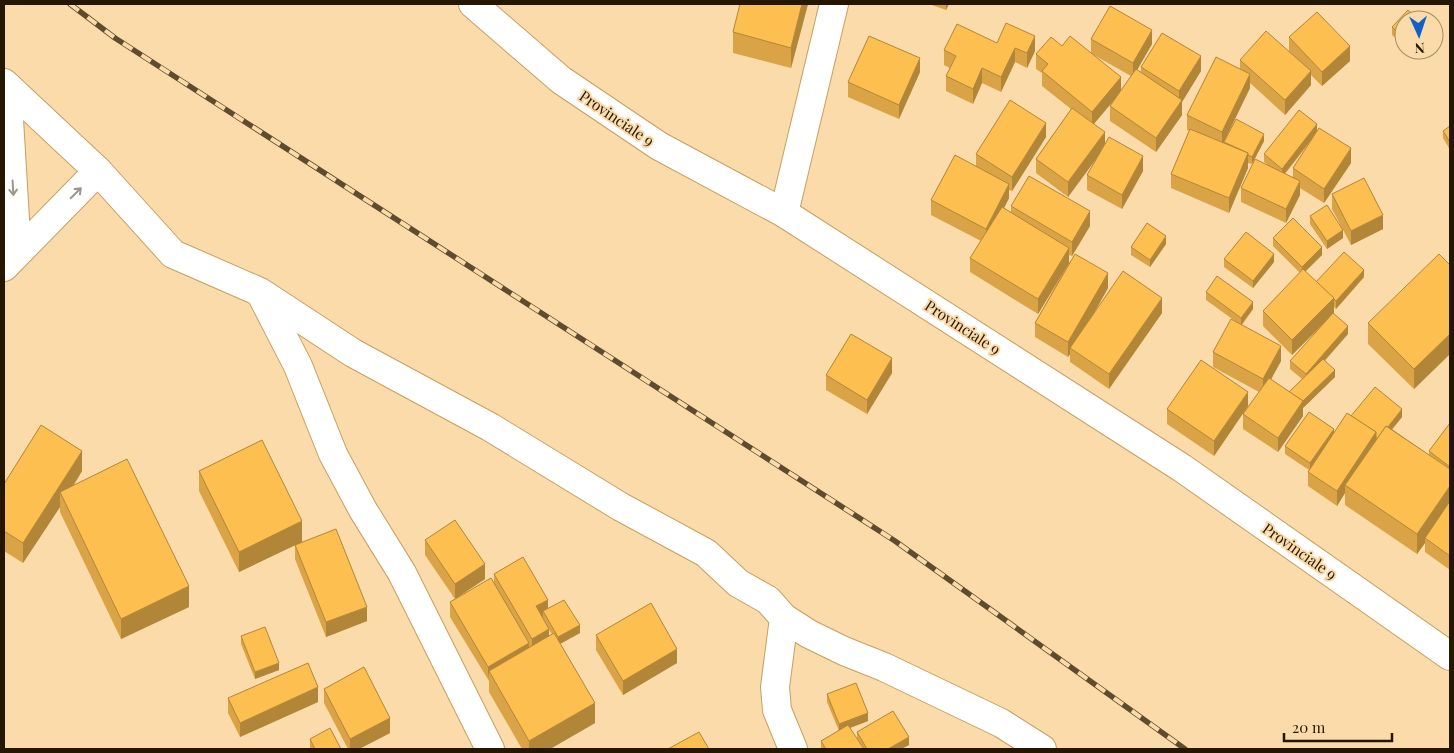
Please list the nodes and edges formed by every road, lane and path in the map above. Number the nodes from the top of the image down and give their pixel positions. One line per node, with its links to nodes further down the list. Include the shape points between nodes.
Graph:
1 (474, 4): 5 (street, Provinciale 9, via 561,80 650,141)
2 (834, 4): 5 (street)
3 (6, 85): 4 (street); 6 (street, one-way to 6)
4 (98, 171): 6 (street, one-way to 4); 7 (street, via 173,254)
5 (784, 213): 9 (street, Provinciale 9, via 1182,468)
6 (10, 259)
7 (260, 292): 8 (street, via 353,354 490,427 621,507 706,553 738,583 768,600); 10 (street, via 298,366 333,454 402,573)
8 (784, 618): 11 (street, via 776,702); 12 (street, via 835,647 884,667 1000,724)
9 (1450, 656)
10 (490, 749)
11 (793, 749)
12 (1042, 749)

